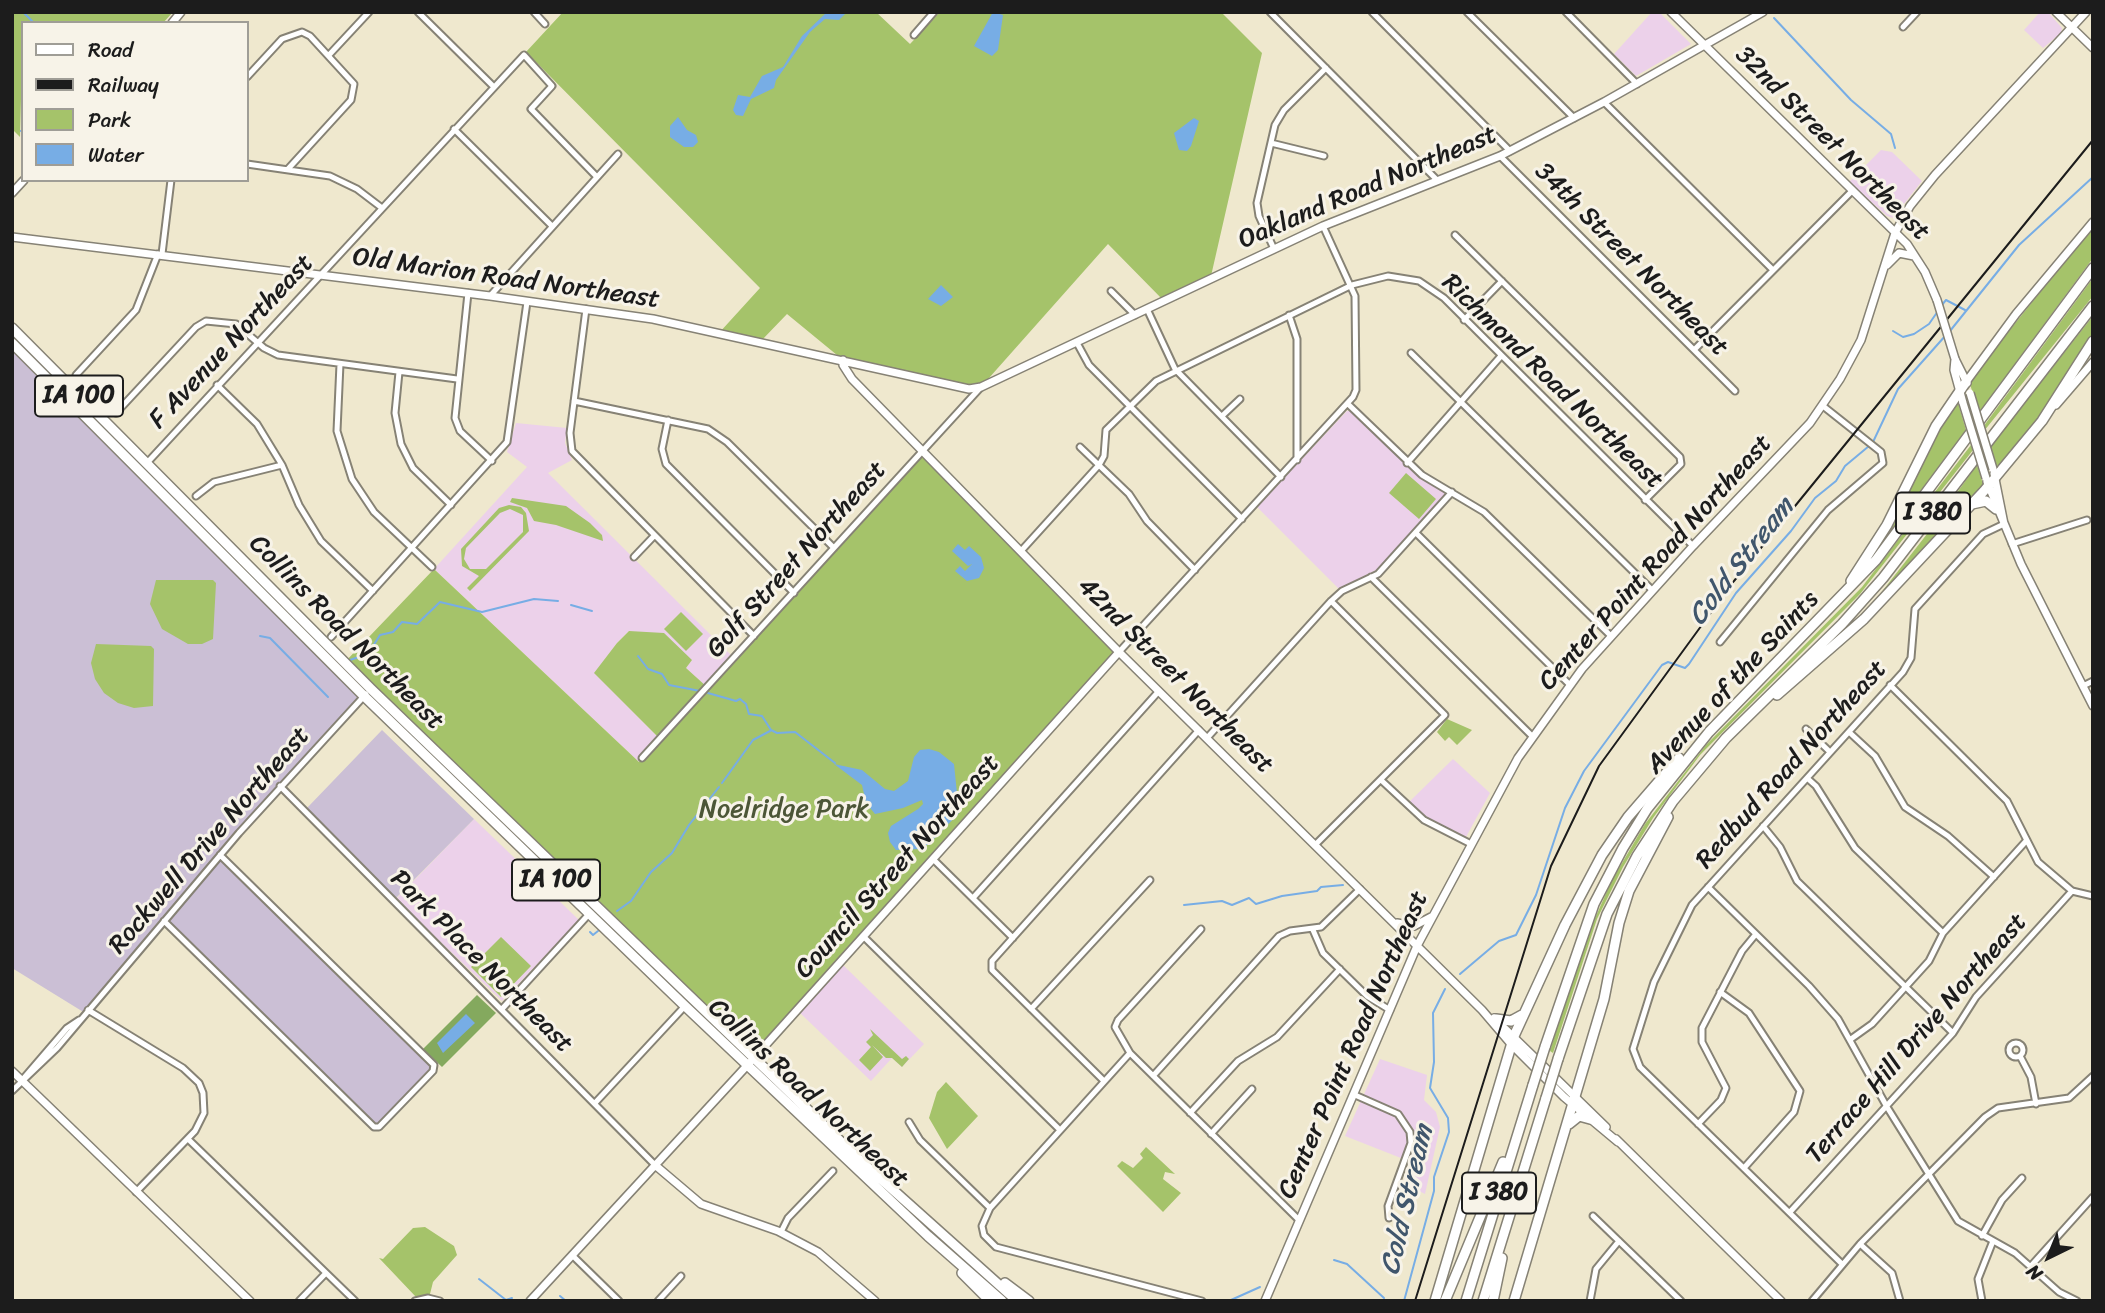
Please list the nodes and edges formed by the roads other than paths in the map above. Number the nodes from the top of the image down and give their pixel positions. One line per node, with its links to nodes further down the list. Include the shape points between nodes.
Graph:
1 (369, 12): 20 (street)
2 (418, 12): 24 (street)
3 (534, 12): 14 (street)
4 (934, 12): 17 (street)
5 (1372, 12): 29 (street, 34th Street Northeast)
6 (1467, 12): 26 (street)
7 (1566, 12): 23 (street)
8 (1671, 12): 18 (main road, 32nd Street Northeast)
9 (1763, 12): 18 (main road, Oakland Road Northeast)
10 (1917, 12): 15 (street)
11 (2056, 12): 16 (main road)
12 (2086, 12): 16 (main road, Center Point Road Northeast)
13 (1272, 13): 21 (street)
14 (545, 23)
15 (1903, 27)
16 (2072, 28): 19 (main road); 43 (main road, Center Point Road Northeast, via 1927,184)
17 (914, 35)
18 (1705, 46): 23 (main road, Oakland Road Northeast); 38 (main road, 32nd Street Northeast)
19 (2093, 48)
20 (329, 55): 22 (street, via 310,36 295,32 282,39); 34 (street, via 350,76 354,93)
21 (1326, 68): 28 (street, via 1278,118); 36 (street)
22 (248, 76)
23 (1637, 84): 25 (main road, Oakland Road Northeast)
24 (494, 87): 27 (street, F Avenue Northeast); 35 (street, F Avenue Northeast, via 524,55 552,86 531,109)
25 (1604, 102): 26 (main road, Oakland Road Northeast); 51 (street)
26 (1574, 118): 29 (main road, Oakland Road Northeast)
27 (454, 129): 39 (street, F Avenue Northeast); 41 (street)
28 (1271, 143): 31 (street); 46 (street, via 1257,203)
29 (1510, 151): 32 (main road, Oakland Road Northeast)
30 (618, 154): 35 (street)
31 (1324, 156)
32 (1500, 156): 36 (main road, Oakland Road Northeast); 70 (street, 34th Street Northeast)
33 (248, 164): 34 (street)
34 (288, 169): 39 (street, via 344,181)
35 (597, 177): 41 (street)
36 (1437, 180): 42 (main road, Oakland Road Northeast)
37 (171, 182): 47 (street)
38 (1852, 191): 43 (main road, 32nd Street Northeast); 51 (street)
39 (382, 208): 52 (street, F Avenue Northeast)
40 (2093, 222): 73 (main road)
41 (552, 226): 57 (street)
42 (1323, 226): 46 (main road, Oakland Road Northeast); 54 (street)
43 (1895, 233): 48 (main road, 32nd Street Northeast); 49 (main road, Center Point Road Northeast)
44 (1455, 235): 53 (street)
45 (15, 237): 47 (main road, Old Marion Road Northeast)
46 (1274, 249): 61 (main road, Oakland Road Northeast)
47 (160, 254): 52 (main road, Old Marion Road Northeast); 80 (street, via 136,310)
48 (1917, 257): 49 (main road, via 1899,253); 75 (main road, 32nd Street Northeast, bridge, via 1937,300)
49 (1884, 268): 92 (main road, Center Point Road Northeast, via 1861,340)
50 (2093, 268): 131 (highway, Avenue of the Saints / I 380, via 1904,525)
51 (1773, 270): 70 (street)
52 (320, 274): 56 (main road, Old Marion Road Northeast); 68 (street, F Avenue Northeast)
53 (1502, 281): 64 (street); 109 (street, via 1682,460)
54 (1352, 285): 63 (street, Richmond Road Northeast); 64 (street, Richmond Road Northeast, via 1388,276 1419,281 1444,298); 90 (street, via 1356,390)
55 (1111, 291): 62 (street)
56 (468, 293): 57 (main road, Old Marion Road Northeast); 81 (street)
57 (491, 296): 58 (main road, Old Marion Road Northeast)
58 (527, 302): 60 (main road, Old Marion Road Northeast); 100 (street, via 511,428 507,442)
59 (2093, 306): 144 (highway, Avenue of the Saints / I 380, via 1883,578)
60 (586, 309): 74 (main road, Old Marion Road Northeast); 88 (street)
61 (1147, 309): 62 (main road, Oakland Road Northeast); 78 (street)
62 (1135, 315): 69 (main road, Oakland Road Northeast)
63 (1289, 315): 78 (street, Richmond Road Northeast); 99 (street, via 1297,339)
64 (1464, 320): 72 (street, Richmond Road Northeast)
65 (12, 328): 104 (highway, Collins Road Northeast / IA 100)
66 (2093, 341): 96 (highway)
67 (12, 342): 104 (highway, Collins Road Northeast / IA 100)
68 (257, 342): 77 (street, via 278,355); 83 (street, F Avenue Northeast); 93 (street, via 236,324 201,323)
69 (1077, 343): 84 (main road, Oakland Road Northeast); 91 (street, via 1089,365)
70 (1694, 350): 85 (street, 34th Street Northeast)
71 (1411, 353): 89 (street)
72 (1501, 356): 89 (street); 109 (street, Richmond Road Northeast)
73 (1984, 357): 75 (main road, via 1971,366); 82 (main road)
74 (843, 359): 84 (main road, Old Marion Road Northeast, via 952,387); 98 (main road, 42nd Street Northeast, via 852,379)
75 (1955, 359): 82 (main road, 32nd Street Northeast); 86 (main road, 32nd Street Northeast, via 1954,370)
76 (2093, 362): 96 (main road)
77 (340, 364): 79 (street); 120 (street, via 336,414 345,464 374,512)
78 (1175, 369): 91 (street, Richmond Road Northeast); 94 (street)
79 (399, 372): 81 (street); 110 (street, via 395,413 401,444 418,474)
80 (76, 376)
81 (457, 379): 100 (street, via 457,425)
82 (1966, 382): 86 (highway)
83 (217, 386): 102 (street, via 257,425); 104 (street, F Avenue Northeast)
84 (981, 387): 98 (street, Golf Street Northeast)
85 (1735, 391)
86 (1965, 392): 106 (main road, 32nd Street Northeast, bridge); 106 (main road, 32nd Street Northeast, bridge, via 1963,403); 131 (highway, via 1927,442 1876,545)
87 (1240, 399): 94 (street)
88 (574, 401): 95 (street); 117 (street, via 572,451)
89 (1461, 401): 101 (street); 127 (street)
90 (1348, 404): 99 (street, Council Street Northeast); 101 (street)
91 (1129, 405): 103 (street, Richmond Road Northeast, via 1105,430); 113 (street)
92 (1823, 406): 119 (main road, Center Point Road Northeast); 135 (street, via 1879,450 1884,459 1828,510)
93 (117, 413)
94 (1222, 416): 105 (street)
95 (668, 420): 121 (street, via 719,435); 129 (street, via 662,449 666,464)
96 (2042, 421): 106 (highway)
97 (1080, 447): 103 (street)
98 (923, 451): 121 (street, Golf Street Northeast); 122 (main road, 42nd Street Northeast)
99 (1297, 460): 105 (street, Council Street Northeast)
100 (492, 461): 110 (street)
101 (1407, 463): 107 (street)
102 (282, 465): 108 (street, via 227,477); 128 (street, via 321,541)
103 (1099, 465): 122 (street); 125 (street)
104 (143, 467): 142 (highway, Collins Road Northeast / IA 100)
105 (1281, 477): 113 (street, Council Street Northeast)
106 (1991, 478): 111 (highway); 112 (main road, 32nd Street Northeast); 115 (main road, 32nd Street Northeast)
107 (1452, 492): 116 (street); 134 (street, via 1484,512)
108 (196, 496)
109 (1645, 500): 119 (street, Richmond Road Northeast)
110 (452, 505): 120 (street)
111 (1971, 505): 112 (highway, via 1983,501); 144 (highway, via 1864,619)
112 (1996, 509): 115 (main road, 32nd Street Northeast)
113 (1242, 519): 125 (street, Council Street Northeast)
114 (2087, 520): 118 (street)
115 (2004, 524): 118 (main road); 139 (street, Redbud Road Northeast, via 1983,534 1915,609 1911,659)
116 (1416, 533): 126 (street); 138 (street)
117 (654, 536): 123 (street); 133 (street)
118 (2012, 544): 140 (main road)
119 (1693, 546): 127 (main road, Center Point Road Northeast)
120 (412, 548): 124 (street); 128 (street)
121 (834, 548): 129 (street, Golf Street Northeast)
122 (1021, 551): 136 (main road, 42nd Street Northeast)
123 (634, 557)
124 (432, 567)
125 (1195, 569): 136 (street, Council Street Northeast)
126 (1371, 578): 130 (street); 149 (street)
127 (1652, 590): 134 (main road, Center Point Road Northeast)
128 (373, 591): 132 (street)
129 (794, 593): 133 (street, Golf Street Northeast)
130 (1331, 601): 150 (street); 155 (street, via 1445,715)
131 (1827, 613): 147 (highway, Avenue of the Saints / I 380)
132 (331, 636)
133 (754, 636): 152 (street, Golf Street Northeast)
134 (1611, 636): 138 (main road, Center Point Road Northeast)
135 (1720, 642)
136 (1119, 652): 141 (main road, 42nd Street Northeast); 162 (main road, Council Street Northeast)
137 (2093, 681): 140 (street)
138 (1569, 684): 149 (main road, Center Point Road Northeast)
139 (1890, 685): 148 (street, Redbud Road Northeast); 158 (street, via 2007,801)
140 (2083, 686): 143 (main road)
141 (1159, 691): 146 (main road, 42nd Street Northeast); 169 (street)
142 (367, 692): 156 (street, Rockwell Drive Northeast); 170 (highway, Collins Road Northeast / IA 100); 181 (highway, Collins Road Northeast / IA 100)
143 (2093, 706)
144 (1758, 707): 154 (highway, Avenue of the Saints / I 380)
145 (1806, 729): 151 (street)
146 (1199, 730): 150 (main road, 42nd Street Northeast); 179 (street)
147 (1709, 732): 190 (highway, via 1669,769 1602,855); 211 (highway, Avenue of the Saints / I 380, bridge, via 1659,792 1611,870 1580,940)
148 (1849, 732): 151 (street, Redbud Road Northeast); 163 (street, via 1875,756 1905,807 1948,836)
149 (1533, 737): 159 (main road, Center Point Road Northeast)
150 (1208, 738): 160 (main road, 42nd Street Northeast)
151 (1830, 751): 153 (street, Redbud Road Northeast)
152 (642, 758)
153 (1807, 778): 157 (street, Redbud Road Northeast); 176 (street, via 1855,848)
154 (1689, 779): 206 (highway, via 1629,891); 231 (highway, Avenue of the Saints / I 380, bridge, via 1646,840 1593,947)
155 (1381, 780): 159 (street, via 1424,820); 160 (street)
156 (280, 786): 161 (street, Rockwell Drive Northeast); 186 (street, Park Place Northeast)
157 (1763, 826): 165 (street, Redbud Road Northeast); 183 (street, via 1797,881)
158 (2027, 840): 163 (street); 167 (street, via 2038,862)
159 (1471, 844): 171 (main road, Center Point Road Northeast)
160 (1315, 845): 166 (main road, 42nd Street Northeast)
161 (220, 855): 172 (street, Rockwell Drive Northeast); 172 (street, via 434,1065 433,1071 374,1127)
162 (934, 860): 169 (street); 178 (main road, Council Street Northeast)
163 (1994, 877): 176 (street)
164 (1150, 880): 187 (street)
165 (1708, 887): 177 (street); 214 (street, Redbud Road Northeast, via 1687,912 1654,982 1633,1055)
166 (1360, 889): 173 (main road, 42nd Street Northeast); 175 (street, via 1329,921)
167 (2072, 891): 168 (street); 192 (street, Terrace Hill Drive Northeast, via 1976,997)
168 (2093, 896)
169 (973, 898): 179 (street)
170 (590, 913): 181 (highway, Collins Road Northeast, via 597,912); 185 (highway, Collins Road Northeast / IA 100); 186 (street)
171 (1434, 914): 173 (main road, via 1414,926); 180 (main road, Center Point Road Northeast)
172 (164, 921): 188 (street, Rockwell Drive Northeast)
173 (1393, 922): 180 (main road, 42nd Street Northeast)
174 (1201, 929): 195 (street, via 1118,1020 1115,1027)
175 (1313, 930): 182 (street, via 1323,953); 199 (street, via 1279,936)
176 (1943, 933): 183 (street, via 1929,961)
177 (1756, 934): 184 (street); 193 (street, via 1819,996)
178 (864, 937): 197 (main road, Council Street Northeast); 216 (street)
179 (1013, 938): 187 (street, via 991,965 992,970)
180 (1417, 946): 189 (main road, Center Point Road Northeast); 191 (main road, 42nd Street Northeast)
181 (655, 962): 197 (highway, Collins Road Northeast / IA 100)
182 (1340, 969): 189 (street, via 1367,996); 210 (street, via 1277,1037 1238,1061)
183 (1906, 987): 192 (street); 193 (street, via 1872,1024)
184 (1720, 992): 214 (street, via 1701,1032 1726,1088); 221 (street, via 1749,1013 1800,1091 1794,1112)
185 (685, 1006): 197 (highway, Collins Road Northeast / IA 100); 207 (street)
186 (502, 1009): 207 (street, Park Place Northeast)
187 (1031, 1009): 202 (street)
188 (88, 1010): 201 (street, Rockwell Drive Northeast); 218 (street, via 192,1074 199,1083 204,1103 201,1122)
189 (1390, 1010): 205 (main road, Center Point Road Northeast)
190 (1526, 1011): 191 (highway, via 1514,1020); 194 (highway)
191 (1491, 1017): 194 (main road, 42nd Street Northeast)
192 (1953, 1033): 209 (street, Terrace Hill Drive Northeast)
193 (1851, 1039): 209 (street)
194 (1512, 1040): 206 (main road, 42nd Street Northeast); 260 (highway)
195 (1130, 1053): 199 (street); 202 (street)
196 (2020, 1056): 208 (street, via 2031,1076)
197 (751, 1061): 220 (main road, Council Street Northeast); 227 (highway, Collins Road Northeast / IA 100); 235 (highway, Collins Road Northeast / IA 100)
198 (12, 1071): 201 (main road)
199 (1153, 1076): 210 (street)
200 (2093, 1076): 208 (street, via 2069,1098)
201 (22, 1081): 204 (street, Rockwell Drive Northeast); 225 (main road)
202 (1104, 1081): 216 (street)
203 (1252, 1089): 217 (street)
204 (12, 1091)
205 (1355, 1095): 232 (street, via 1398,1114 1410,1132 1409,1153 1388,1206); 233 (main road, Center Point Road Northeast)
206 (1575, 1100): 212 (main road, 42nd Street Northeast); 215 (highway); 219 (main road, 42nd Street Northeast)
207 (595, 1103): 220 (street, Park Place Northeast)
208 (2035, 1104): 223 (street, via 1998,1108)
209 (1887, 1107): 223 (street); 229 (street, Terrace Hill Drive Northeast)
210 (1190, 1114): 217 (street)
211 (1522, 1116): 261 (highway); 262 (highway, Avenue of the Saints / I 380)
212 (1590, 1119): 215 (highway, via 1579,1116); 219 (main road, 42nd Street Northeast)
213 (909, 1122): 228 (street, via 920,1140)
214 (1698, 1124): 221 (street)
215 (1568, 1125): 265 (highway)
216 (1060, 1130): 228 (street)
217 (1211, 1134): 233 (street)
218 (188, 1139): 225 (street); 243 (street)
219 (1619, 1142): 268 (main road, 42nd Street Northeast)
220 (655, 1165): 234 (main road, via 701,1204); 240 (main road, Council Street Northeast)
221 (1744, 1168): 229 (street)
222 (832, 1171): 234 (street, via 788,1218)
223 (1928, 1174): 236 (street, via 1958,1221); 239 (street)
224 (2022, 1178): 236 (street, via 2002,1200)
225 (136, 1192): 245 (main road)
226 (2093, 1198): 242 (street)
227 (908, 1205): 256 (highway, Collins Road Northeast / IA 100); 257 (highway)
228 (990, 1208): 258 (street, via 982,1226 996,1247)
229 (1790, 1212): 241 (street)
230 (1593, 1216): 237 (street)
231 (1509, 1217): 263 (highway, Avenue of the Saints / I 380); 264 (highway)
232 (1389, 1218)
233 (1299, 1220): 259 (main road, Center Point Road Northeast)
234 (781, 1232): 253 (main road, via 833,1262)
235 (928, 1236): 254 (highway); 255 (highway, Collins Road Northeast / IA 100)
236 (1982, 1236): 238 (street)
237 (1619, 1241): 266 (street, via 1596,1269); 267 (street)
238 (1993, 1241): 242 (street); 271 (street, via 1979,1279)
239 (1860, 1244): 241 (street); 270 (street, via 1892,1273)
240 (572, 1255): 250 (main road, Council Street Northeast); 251 (street)
241 (1842, 1264): 269 (street)
242 (2031, 1266): 272 (street, via 2059,1292)
243 (326, 1273): 246 (street); 247 (street)
244 (681, 1276): 252 (street)
245 (250, 1301)
246 (299, 1301)
247 (355, 1301)
248 (415, 1301): 249 (street)
249 (440, 1301)
250 (530, 1301)
251 (619, 1301)
252 (658, 1301)
253 (875, 1301)
254 (989, 1301)
255 (1002, 1301)
256 (1017, 1301)
257 (1029, 1301)
258 (1202, 1301)
259 (1265, 1301)
260 (1435, 1301)
261 (1446, 1301)
262 (1466, 1301)
263 (1483, 1301)
264 (1493, 1301)
265 (1514, 1301)
266 (1590, 1301)
267 (1681, 1301)
268 (1781, 1301)
269 (1812, 1301)
270 (1900, 1301)
271 (1982, 1301)
272 (2077, 1301)

